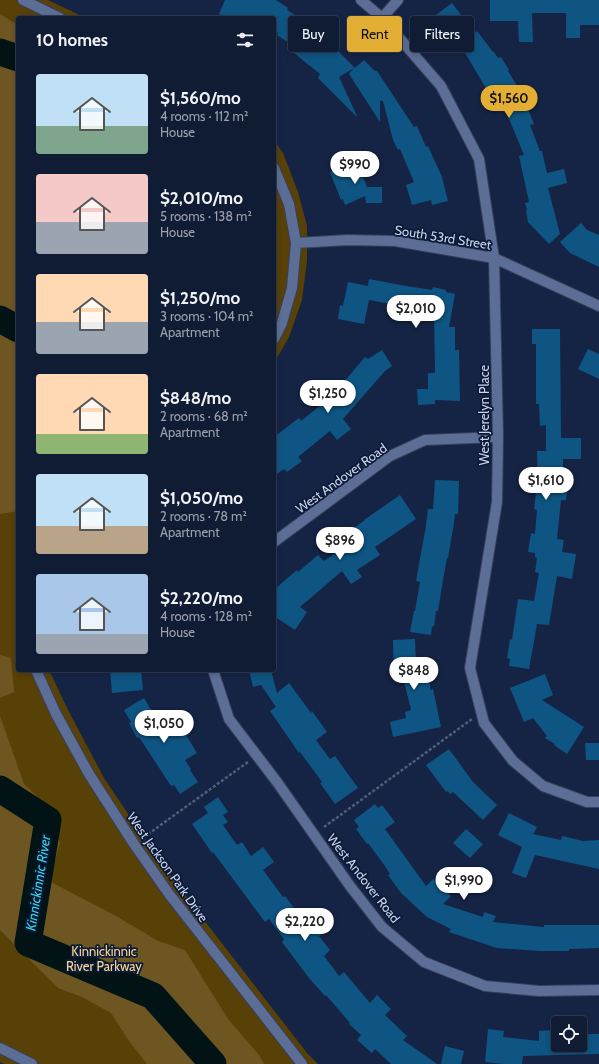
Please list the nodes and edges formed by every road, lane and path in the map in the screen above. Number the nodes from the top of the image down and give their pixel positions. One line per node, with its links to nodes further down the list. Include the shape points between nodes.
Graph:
1 (24, 0): 4 (street)
2 (361, 0): 5 (street, West Jerelyn Place)
3 (398, 0): 6 (street)
4 (56, 16)
5 (380, 16)
6 (384, 16)
7 (402, 41): 10 (street, West Jerelyn Place, via 441,86 479,159)
8 (276, 173): 9 (street, via 289,204)
9 (296, 243): 10 (street, South 53rd Street, via 395,241); 12 (street, via 292,288)
10 (494, 258): 11 (street, South 53rd Street); 13 (street, West Jerelyn Place)
11 (599, 306)
12 (276, 335)
13 (498, 437): 14 (street, West Andover Road, via 425,440 390,456); 17 (street, West Jerelyn Place, via 497,502 470,668)
14 (276, 541)
15 (37, 672): 21 (street, West Jackson Park Drive, via 56,714 89,774)
16 (214, 672): 18 (street, West Andover Road, via 229,719)
17 (481, 712): 19 (street, West Jerelyn Place, via 484,723 513,762 544,786 587,802); 20 (path)
18 (257, 756): 20 (street, West Andover Road); 21 (path)
19 (599, 802)
20 (314, 834): 22 (street, West Andover Road, via 382,927 424,962 485,986 539,991)
21 (134, 844): 25 (street, West Jackson Park Drive, via 168,894)
22 (599, 990)
23 (0, 1048): 24 (street)
24 (32, 1064)
25 (302, 1064)

